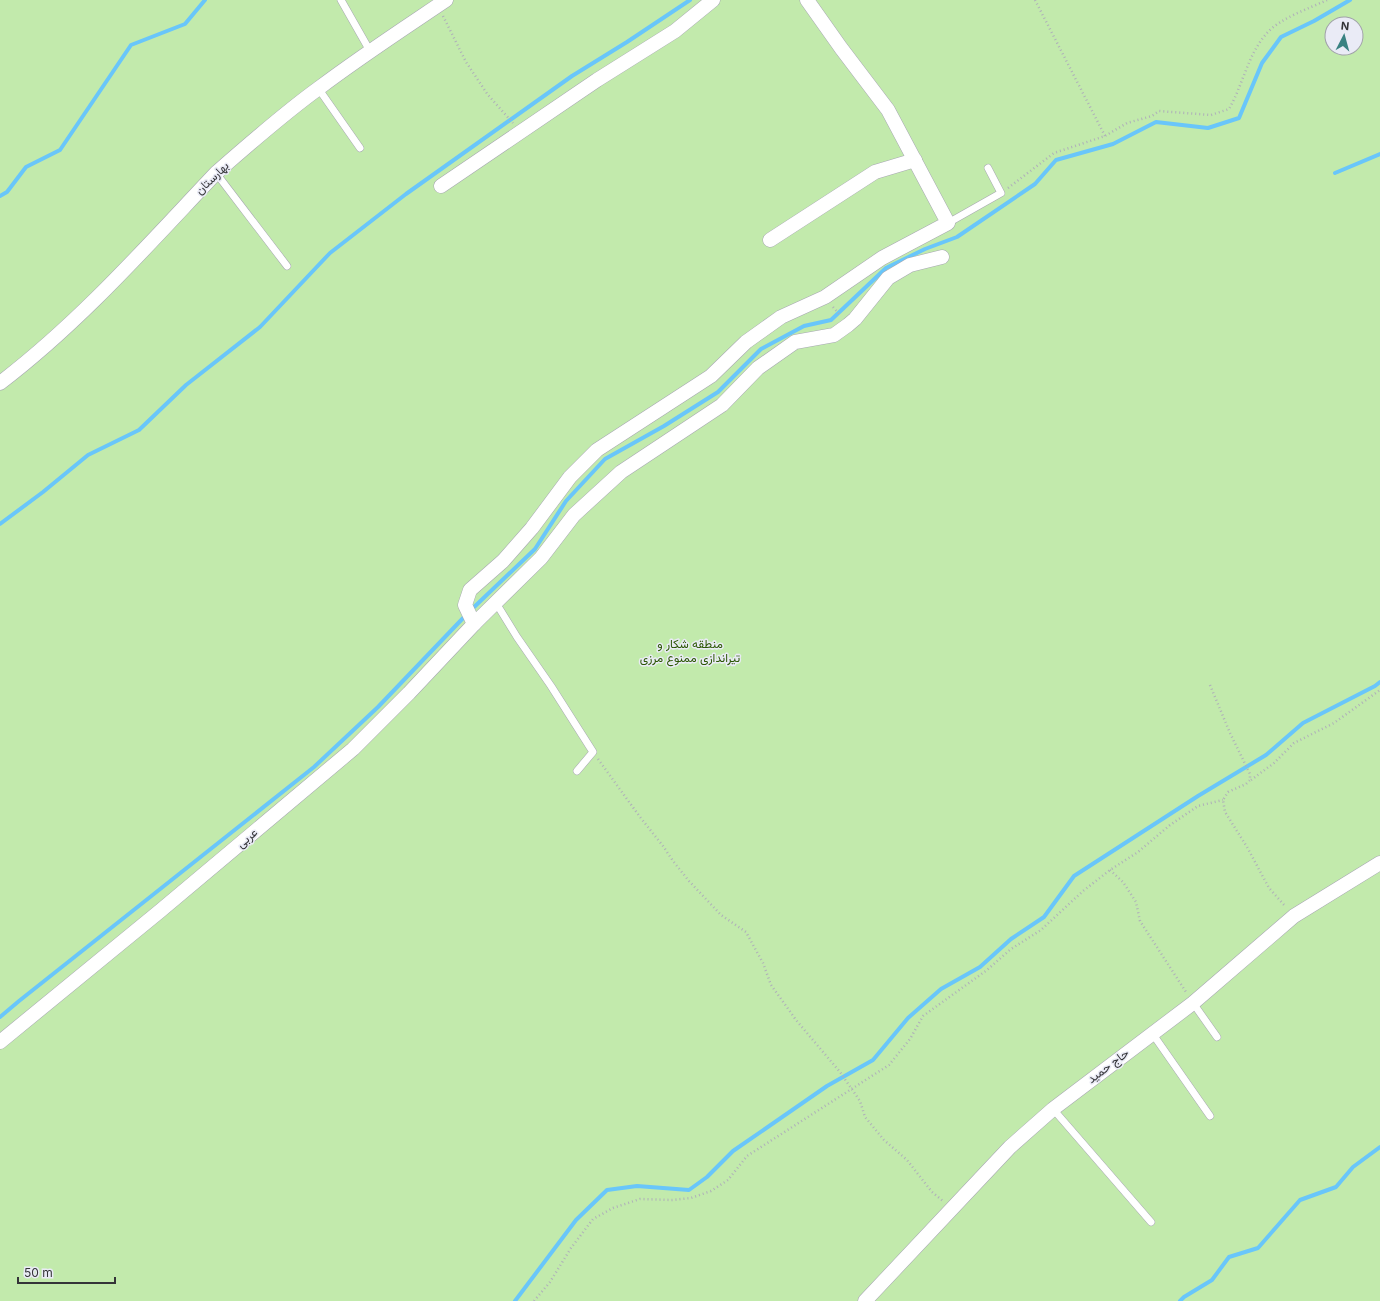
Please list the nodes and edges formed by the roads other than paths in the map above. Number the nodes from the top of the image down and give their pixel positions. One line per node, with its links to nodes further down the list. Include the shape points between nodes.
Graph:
1 (341, 0): 5 (lane)
2 (714, 0): 11 (street, via 675,31 597,80)
3 (807, 0): 8 (street, via 888,110)
4 (442, 3): 5 (street, بهارستان)
5 (370, 51): 6 (street, بهارستان)
6 (318, 88): 7 (lane); 10 (street, بهارستان)
7 (360, 148)
8 (915, 160): 12 (street); 13 (street, via 875,172)
9 (988, 168): 12 (lane, via 1001,193)
10 (216, 173): 15 (lane); 16 (street, بهارستان, via 72,322)
11 (441, 186)
12 (948, 223): 18 (street, via 882,258 825,297 781,317 746,342 710,376 597,450 570,477 532,528 502,561 470,590)
13 (770, 240)
14 (942, 257): 17 (street, via 910,265 888,278 855,319 834,335 795,342 758,368 722,405 621,472 574,515 541,558)
15 (287, 266)
16 (0, 383)
17 (496, 604): 18 (street); 19 (lane, via 593,752)
18 (470, 616): 24 (street, عربی, via 409,693 353,749)
19 (577, 771)
20 (1380, 863): 21 (street, حاج حمید, via 1294,916)
21 (1193, 1002): 22 (street, حاج حمید); 23 (lane)
22 (1151, 1033): 25 (street, حاج حمید); 26 (lane)
23 (1217, 1037)
24 (0, 1042)
25 (1053, 1108): 27 (lane); 28 (street, حاج حمید, via 1010,1147)
26 (1210, 1116)
27 (1151, 1222)
28 (864, 1301)

